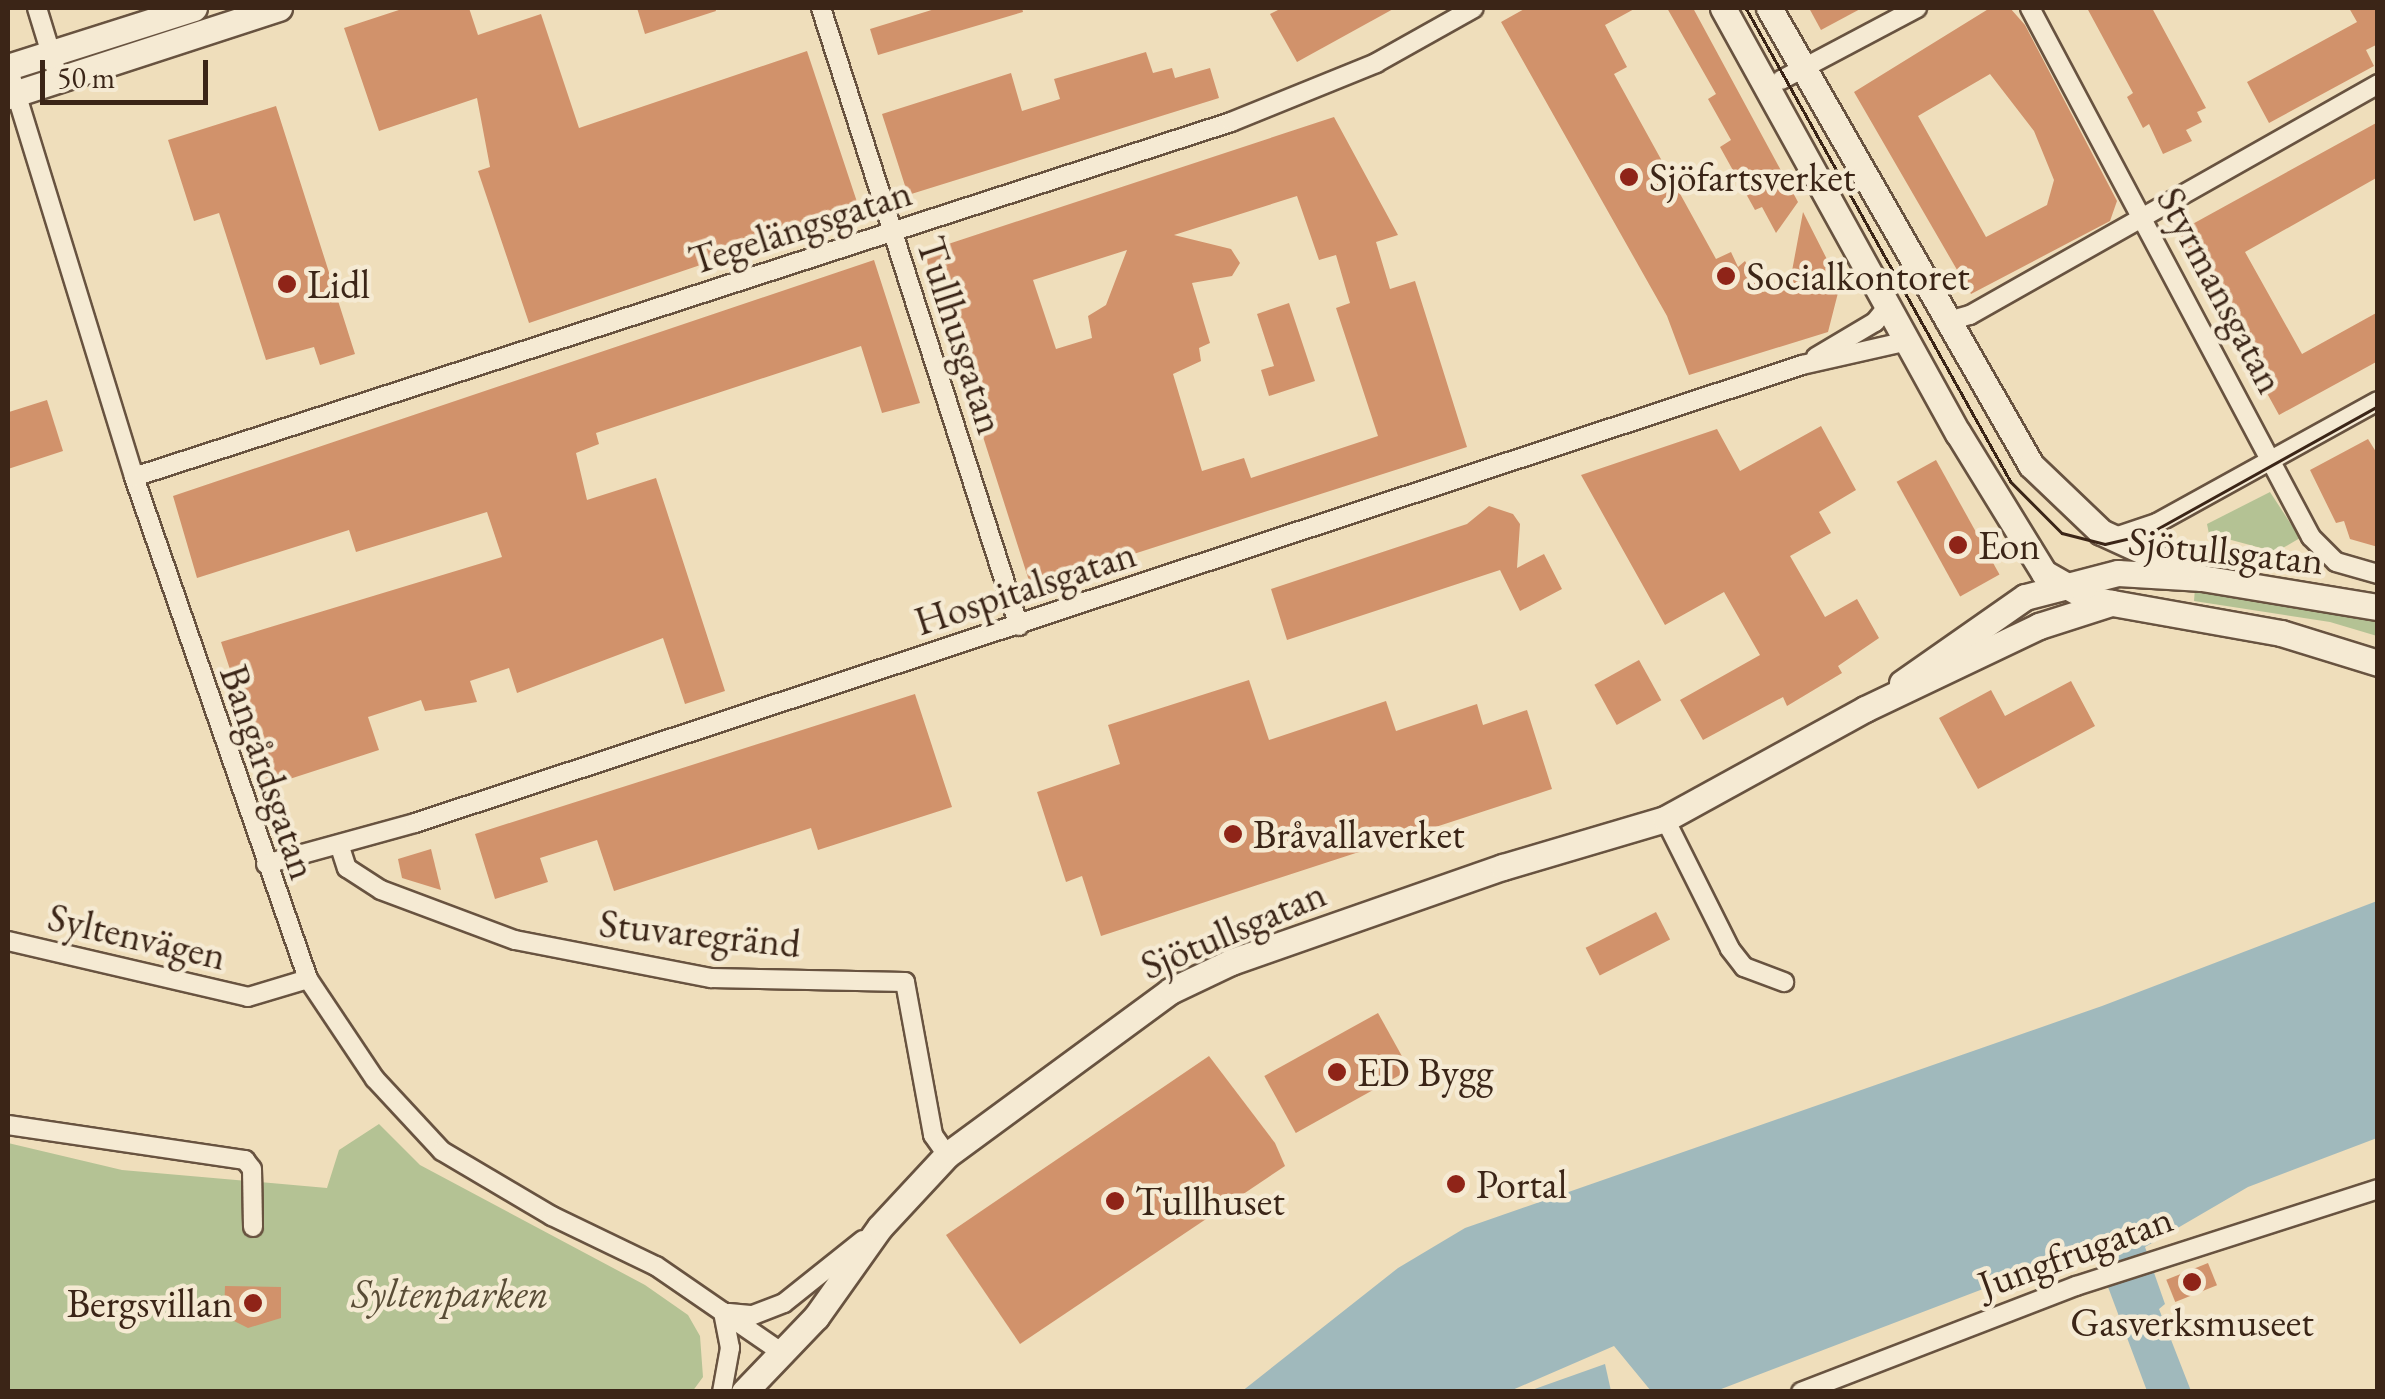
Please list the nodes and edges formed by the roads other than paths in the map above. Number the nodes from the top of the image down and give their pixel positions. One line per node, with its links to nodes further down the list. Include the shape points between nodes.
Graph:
1 (37, 8): 11 (street)
2 (194, 8): 11 (main road)
3 (279, 8): 14 (main road)
4 (821, 8): 20 (street, Tullhusgatan)
5 (1474, 8): 20 (street, Tegelängsgatan, via 1376,63 1231,122)
6 (1723, 8): 10 (main road)
7 (1769, 8): 13 (main road)
8 (1917, 8): 13 (street)
9 (2030, 8): 19 (street, Styrmansgatan)
10 (1742, 41): 15 (street); 18 (main road)
11 (51, 54): 12 (main road); 14 (street)
12 (8, 67): 17 (street, Bangårdsgatan)
13 (1806, 71): 15 (street); 22 (main road)
14 (59, 80): 17 (main road)
15 (1781, 80): 18 (street)
16 (2378, 84): 19 (street)
17 (12, 95): 27 (street, Bangårdsgatan)
18 (1777, 107): 21 (main road)
19 (2144, 218): 22 (street, via 1970,315); 26 (street, Styrmansgatan)
20 (890, 232): 27 (street, Tegelängsgatan); 34 (street, Tullhusgatan)
21 (1888, 306): 23 (main road); 24 (street, Hospitalsgatan, via 1876,322)
22 (1944, 322): 28 (main road, via 2031,466)
23 (1908, 341): 24 (street, Hospitalsgatan); 31 (main road, via 1997,501)
24 (1802, 365): 34 (street, Hospitalsgatan)
25 (2378, 401): 26 (street)
26 (2271, 460): 28 (street, via 2140,532); 29 (street, Styrmansgatan, via 2311,536 2336,562)
27 (134, 477): 39 (street, Bangårdsgatan)
28 (2112, 538): 30 (main road)
29 (2378, 574)
30 (2202, 578): 31 (main road, Sjötullsgatan, via 2118,573); 33 (main road, Sjötullsgatan)
31 (2058, 584): 32 (main road); 36 (main road, Sjötullsgatan, via 2008,607)
32 (2111, 603): 35 (main road, Sjötullsgatan, via 2281,633); 36 (main road, Sjötullsgatan, via 2044,624)
33 (2378, 606)
34 (1019, 626): 38 (street, Hospitalsgatan)
35 (2378, 663)
36 (1865, 709): 37 (main road, Sjötullsgatan)
37 (1665, 819): 42 (street, via 1730,949 1744,967); 44 (main road, Sjötullsgatan, via 1503,867 1197,976 1140,1009)
38 (340, 847): 39 (street, Hospitalsgatan); 44 (street, Stuvaregränd, via 347,868 381,890 515,940 711,978 904,982 933,1134)
39 (266, 864): 41 (street, Bangårdsgatan)
40 (8, 942): 41 (street, Syltenvägen, via 248,997)
41 (308, 979): 48 (street, Bangårdsgatan, via 375,1078 442,1151 552,1216 656,1266)
42 (1784, 982)
43 (8, 1126): 47 (street, via 245,1160 252,1169)
44 (947, 1155): 46 (main road, Sjötullsgatan)
45 (2378, 1190): 52 (street, Jungfrugatan, via 2104,1276)
46 (880, 1226): 48 (street, via 771,1310); 49 (main road, Sjötullsgatan)
47 (253, 1227)
48 (724, 1312): 49 (street, Bangårdsgatan); 50 (street, via 730,1348)
49 (784, 1354): 51 (main road, Sjötullsgatan)
50 (722, 1392)
51 (744, 1392)
52 (1801, 1392)

